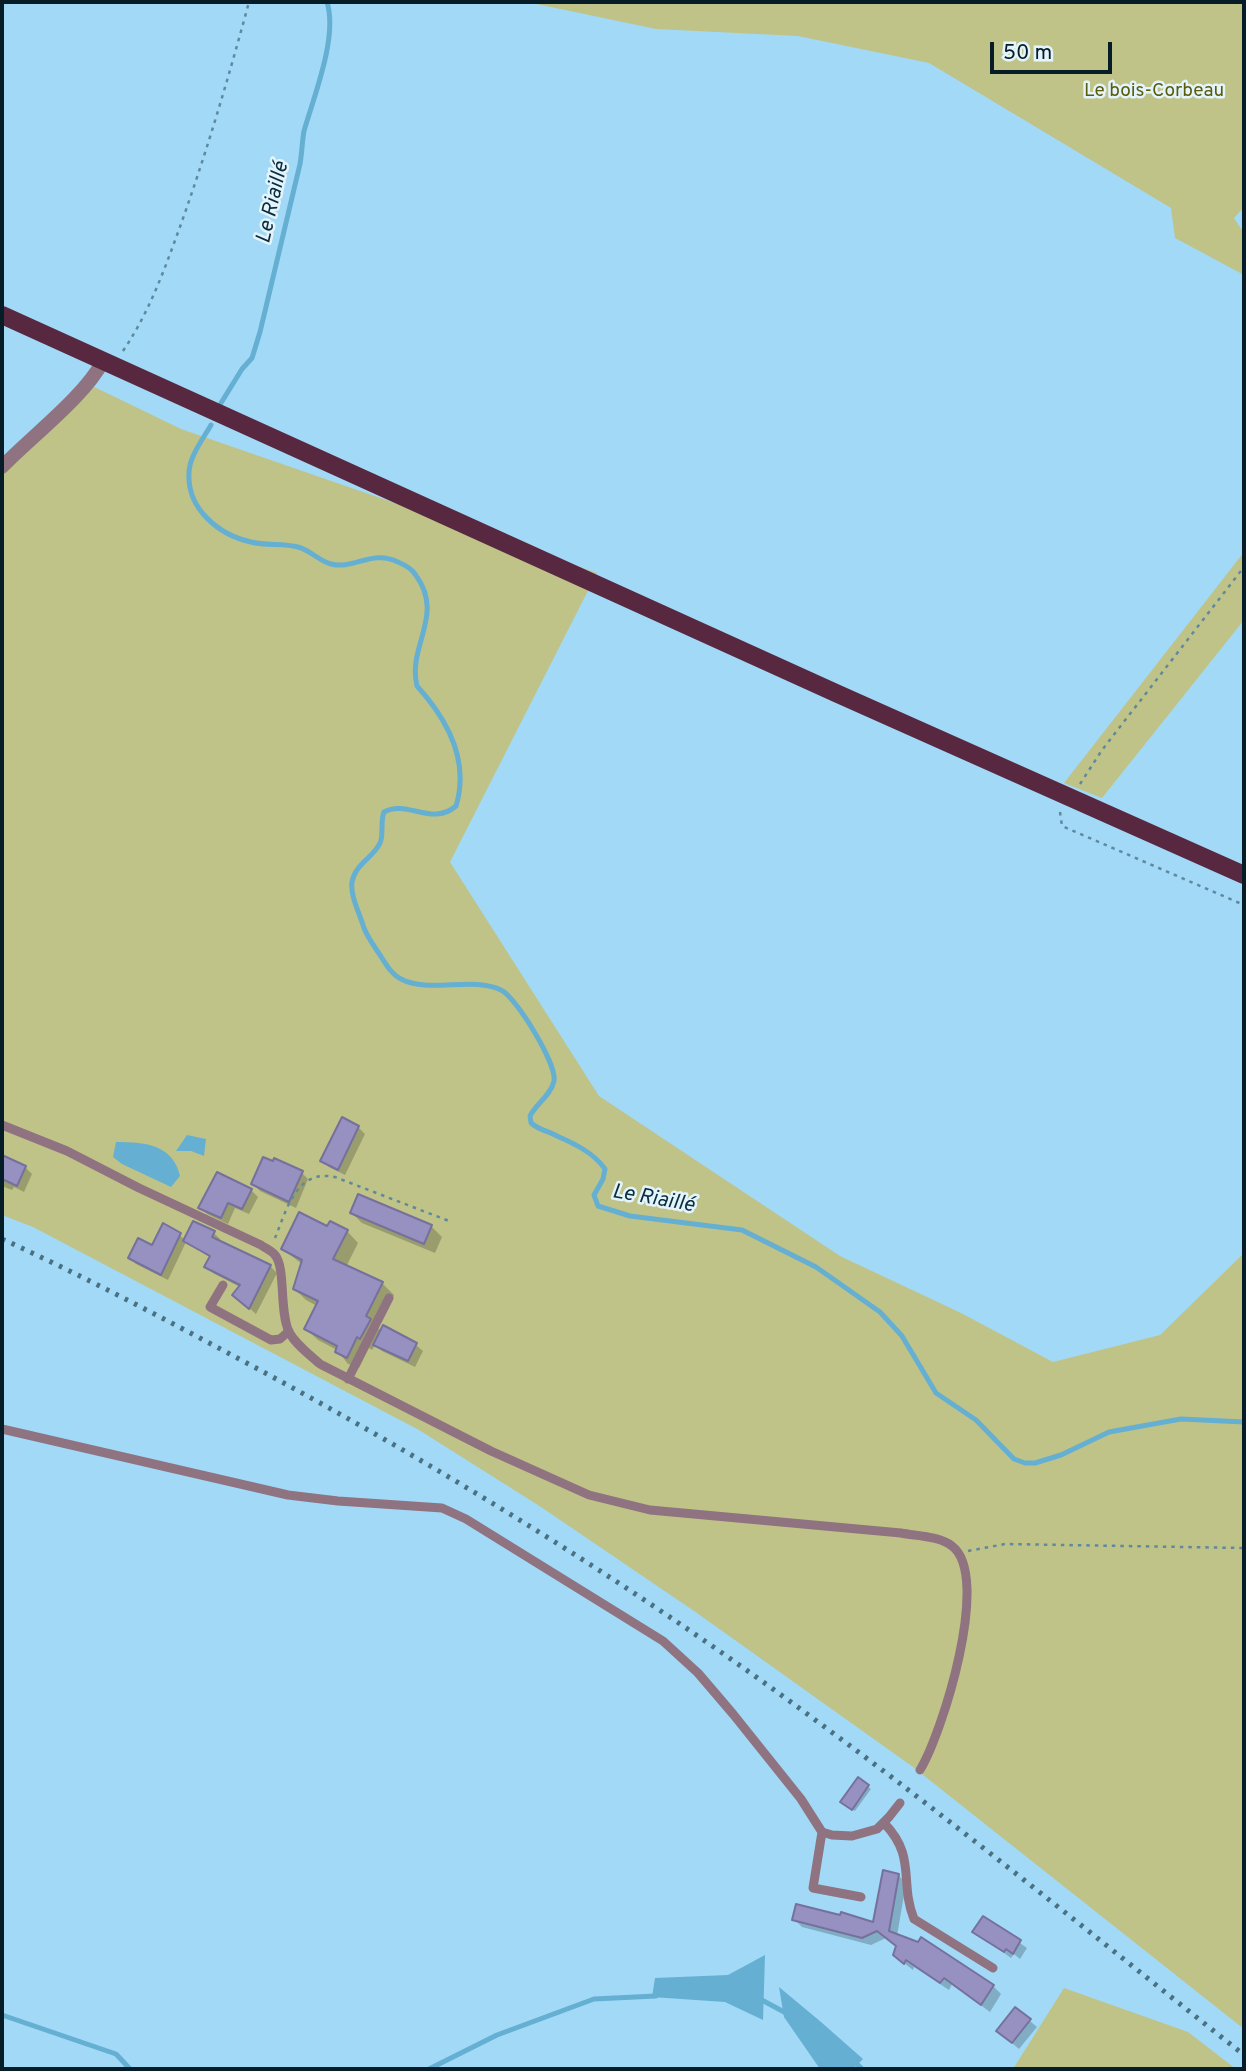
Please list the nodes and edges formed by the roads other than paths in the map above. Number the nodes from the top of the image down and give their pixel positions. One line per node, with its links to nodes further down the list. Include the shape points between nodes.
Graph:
1 (2, 315): 2 (main road)
2 (108, 363): 3 (street); 4 (main road)
3 (2, 467)
4 (1244, 875)
5 (2, 1125): 8 (lane, via 67,1151 275,1255)
6 (223, 1285): 8 (lane, via 210,1307 271,1340)
7 (389, 1298): 9 (lane)
8 (289, 1331): 9 (lane, via 320,1364)
9 (348, 1379): 11 (lane, via 541,1474 613,1502 696,1515 901,1533 953,1546 968,1580 968,1601 950,1691)
10 (2, 1429): 14 (lane, via 267,1490 338,1501 442,1508 466,1519 663,1642 733,1714)
11 (920, 1770)
12 (900, 1803): 13 (lane)
13 (884, 1823): 14 (lane, via 852,1836); 16 (lane, via 903,1849 914,1919)
14 (822, 1832): 15 (lane, via 813,1888)
15 (861, 1897)
16 (993, 1968)

